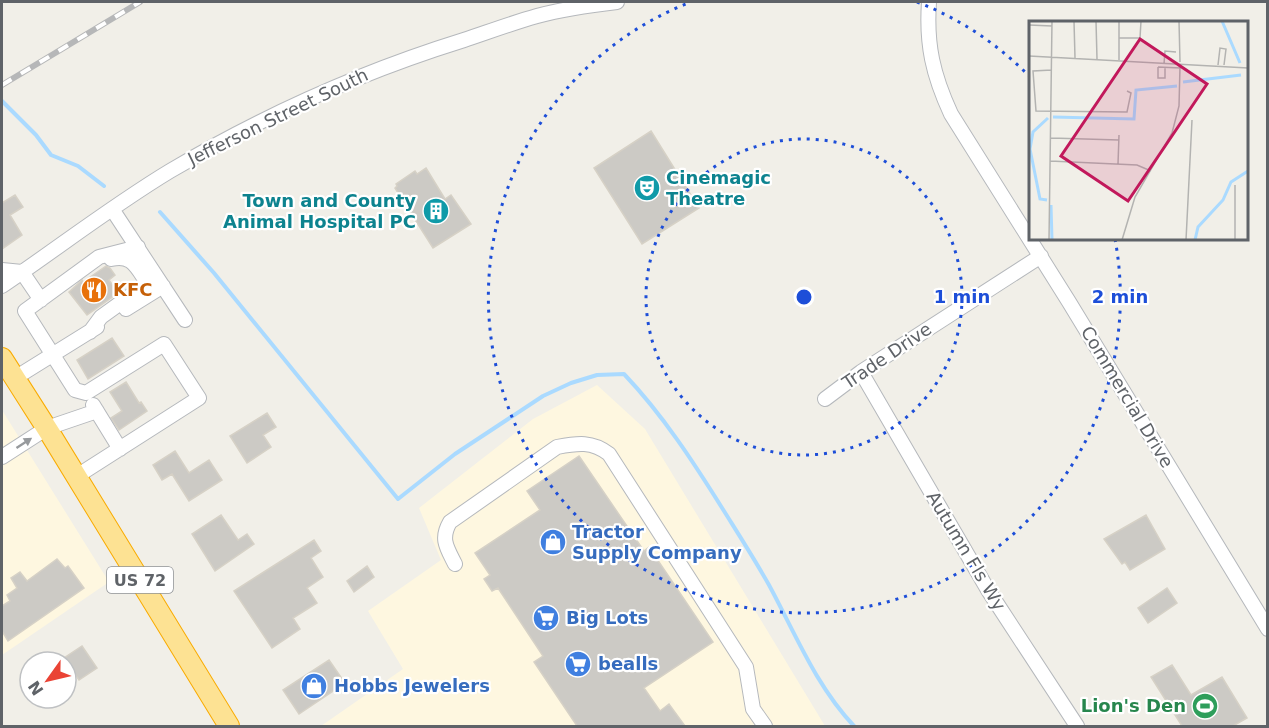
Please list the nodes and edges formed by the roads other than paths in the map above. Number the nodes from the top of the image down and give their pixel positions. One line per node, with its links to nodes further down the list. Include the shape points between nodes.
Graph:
1 (617, 2): 3 (street, Jefferson Street South, via 539,15 363,74 214,146)
2 (929, 2): 4 (street, Commercial Drive, via 930,56 938,86 951,114)
3 (112, 208): 6 (street); 9 (street, Jefferson Street South)
4 (1029, 237)
5 (1031, 240): 7 (street, Commercial Drive)
6 (138, 247): 10 (street, via 99,257); 12 (street)
7 (1041, 256): 18 (street, Trade Drive); 28 (street, Commercial Drive)
8 (2, 270): 9 (street)
9 (22, 272): 11 (street, Jefferson Street South); 13 (street)
10 (62, 284): 13 (street); 15 (street, via 69,285 106,261 125,257 133,261 146,280 144,286 101,317)
11 (2, 286)
12 (163, 286): 14 (street); 15 (street)
13 (41, 300): 16 (street, via 26,311)
14 (185, 320)
15 (90, 332): 16 (street)
16 (53, 355): 19 (street); 20 (street, via 75,390)
17 (2, 358): 19 (highway, US 72)
18 (861, 372): 21 (street, Trade Drive); 31 (street, Autumn Fls Wy, via 988,590)
19 (15, 378): 23 (highway, US 72)
20 (86, 393): 22 (street); 24 (street, via 164,344 199,398)
21 (825, 399)
22 (97, 411): 23 (street); 24 (street)
23 (47, 428): 25 (street, one-way to 23); 26 (highway, US 72)
24 (120, 448): 26 (street)
25 (2, 458)
26 (76, 476): 29 (highway, US 72)
27 (455, 564): 30 (street, via 445,543 444,532 450,522 557,447 576,443 598,446 609,454 746,667 753,709)
28 (1268, 629)
29 (229, 726)
30 (765, 726)
31 (1077, 726)

